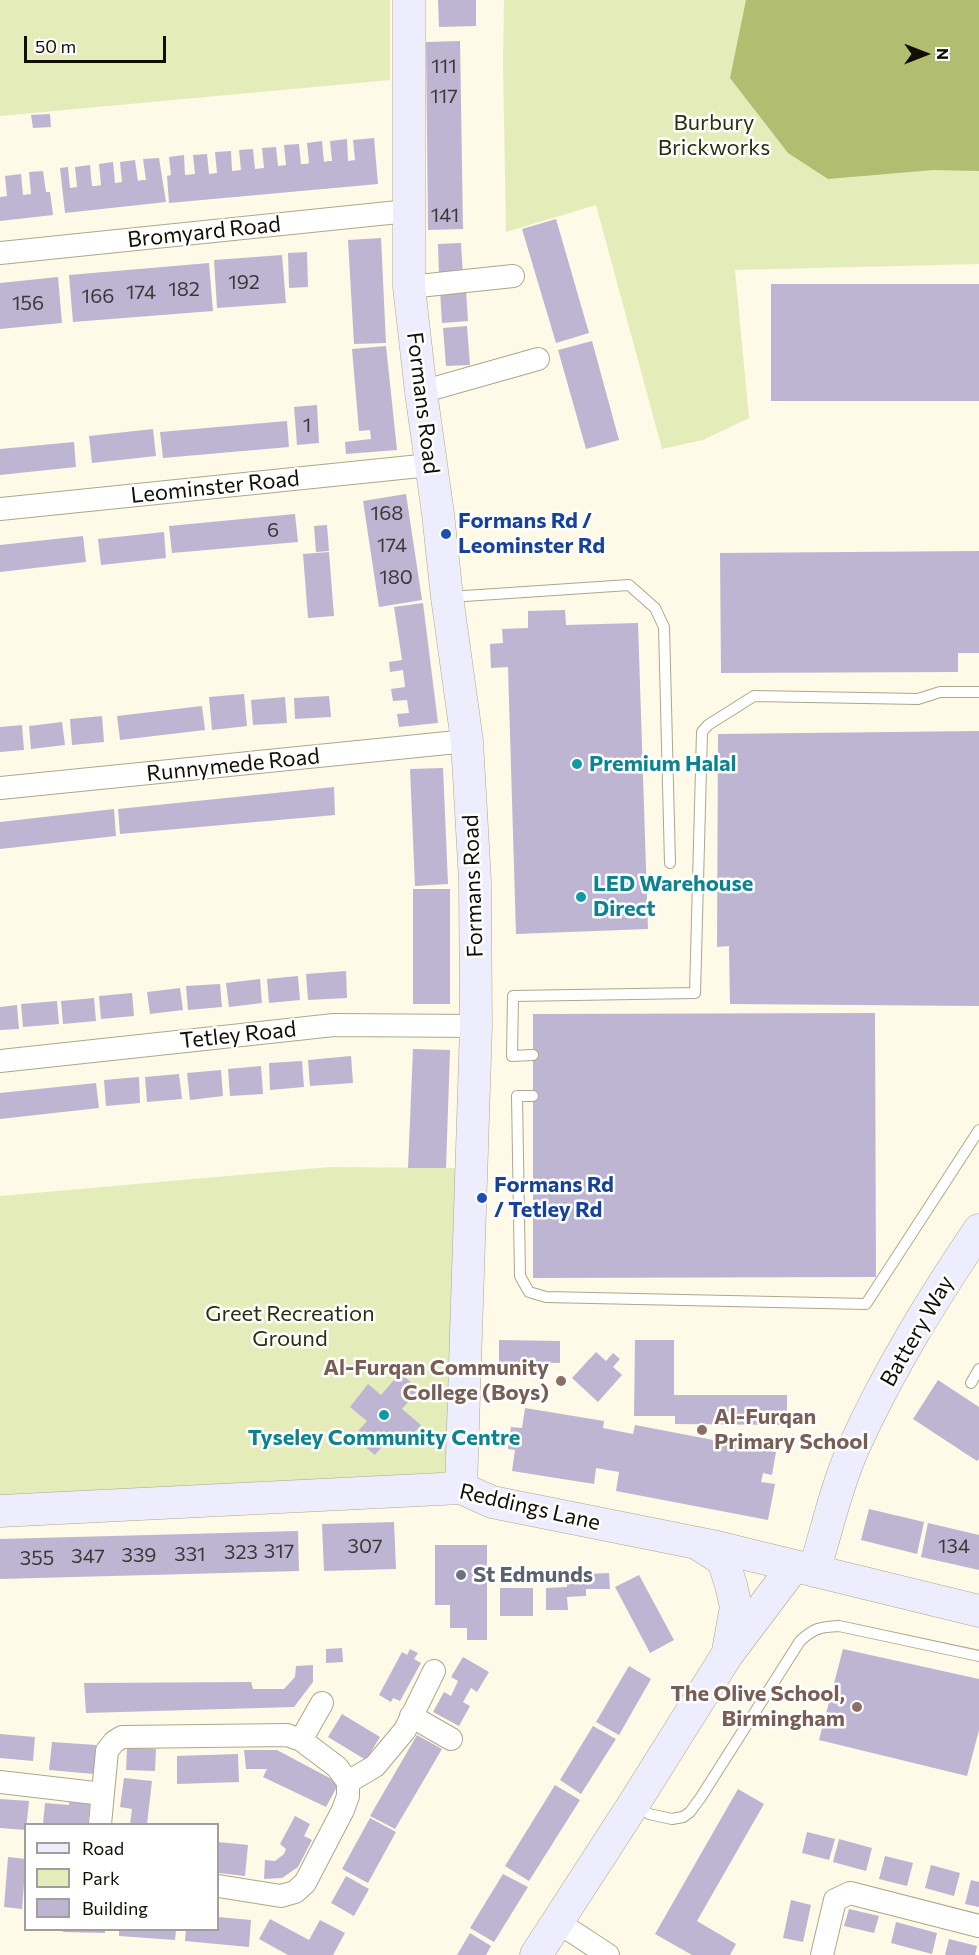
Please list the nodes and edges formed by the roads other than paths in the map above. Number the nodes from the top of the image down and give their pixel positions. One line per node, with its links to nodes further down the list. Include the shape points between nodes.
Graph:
1 (409, 0): 2 (street, Formans Road)
2 (408, 211): 3 (street, Bromyard Road); 5 (street, Formans Road)
3 (0, 253)
4 (513, 276): 5 (street)
5 (409, 287): 7 (street, Formans Road)
6 (538, 359): 7 (street)
7 (421, 392): 8 (street, Formans Road)
8 (430, 465): 9 (street, Leominster Road); 10 (street, Formans Road)
9 (0, 509)
10 (447, 597): 12 (street, Formans Road); 14 (lane, via 629,585 655,608 664,627)
11 (979, 692): 16 (lane, via 940,692 918,699 754,696 708,724 702,732 695,993 513,996 512,1056)
12 (467, 741): 13 (street, Runnymede Road); 15 (street, Formans Road, via 475,881)
13 (0, 788)
14 (670, 863)
15 (476, 1026): 17 (street, Tetley Road, via 334,1025); 23 (street, Formans Road)
16 (533, 1055)
17 (0, 1061)
18 (533, 1096): 19 (lane, via 517,1096 520,1276 529,1292 546,1297 866,1304)
19 (979, 1130)
20 (976, 1241): 26 (street, Battery Way, via 934,1298 896,1360 852,1450)
21 (979, 1369): 22 (lane)
22 (971, 1383)
23 (461, 1488): 24 (street, Reddings Lane); 25 (street, Reddings Lane, via 492,1502)
24 (0, 1511)
25 (698, 1544): 26 (street, Reddings Lane); 28 (street, via 723,1560 736,1602)
26 (804, 1568): 27 (street, Reddings Lane); 28 (street, Battery Way)
27 (979, 1611)
28 (727, 1654): 38 (street, Battery Way)
29 (979, 1656): 38 (lane, via 839,1626 811,1631 800,1641 690,1812 683,1817 664,1818 649,1814)
30 (434, 1671): 32 (street)
31 (322, 1703): 34 (street)
32 (411, 1716): 33 (street); 36 (street, via 405,1730 375,1766)
33 (450, 1739)
34 (301, 1740): 36 (street, via 337,1767); 37 (street, via 287,1735 122,1737 107,1751)
35 (0, 1782): 37 (street)
36 (348, 1782): 40 (street, via 343,1810 305,1883 294,1892 281,1896)
37 (103, 1794): 39 (street)
38 (635, 1802): 41 (street, Battery Way)
39 (100, 1823)
40 (219, 1886)
41 (556, 1921): 43 (street, Battery Way); 44 (street)
42 (979, 1926): 45 (street, via 850,1893 835,1900)
43 (536, 1955)
44 (608, 1955)
45 (822, 1955)

